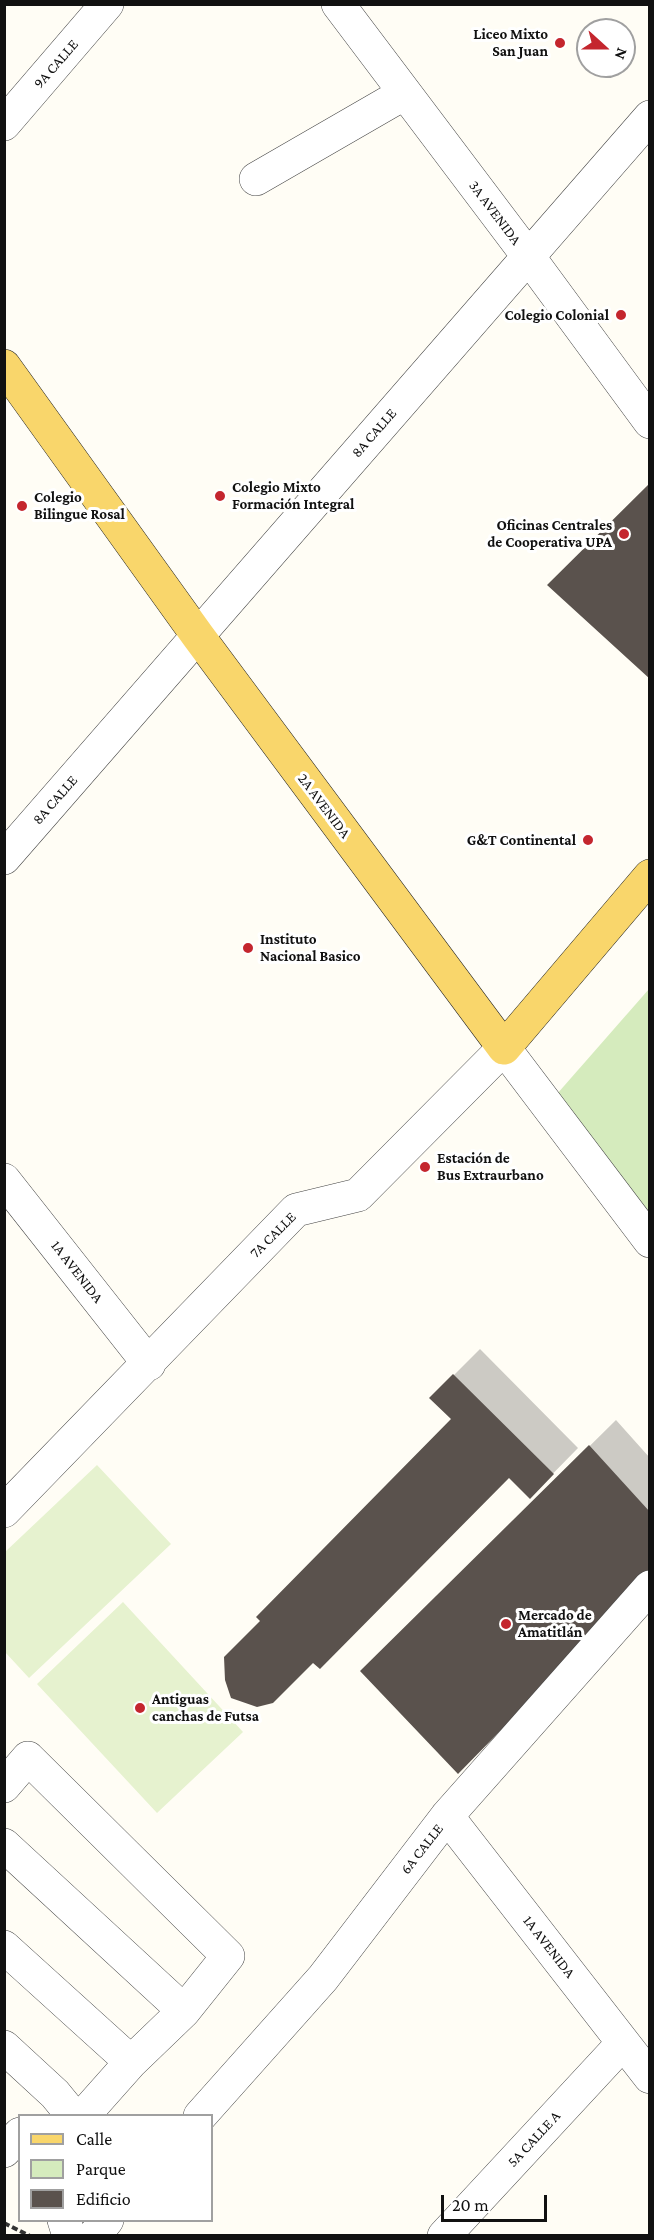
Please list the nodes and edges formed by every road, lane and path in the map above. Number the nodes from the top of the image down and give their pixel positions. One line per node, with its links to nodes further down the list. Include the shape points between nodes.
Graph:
1 (107, 4): 5 (street, 9A CALLE)
2 (338, 4): 3 (street, 3A AVENIDA)
3 (405, 93): 6 (street); 7 (street, 3A AVENIDA)
4 (650, 117): 7 (street, 8A CALLE)
5 (4, 124)
6 (256, 179)
7 (528, 256): 9 (street, 3A AVENIDA); 10 (street, 8A CALLE)
8 (4, 366): 10 (main road, 2A AVENIDA)
9 (650, 423)
10 (198, 636): 11 (street, 8A CALLE); 13 (main road, 2A AVENIDA)
11 (4, 858)
12 (650, 876): 13 (main road, 7A CALLE)
13 (504, 1048): 15 (street, 2A AVENIDA); 16 (street, 7A CALLE, via 358,1195 296,1209)
14 (4, 1180): 16 (street, 1A AVENIDA)
15 (650, 1241)
16 (149, 1364): 17 (street, 7A CALLE)
17 (4, 1511)
18 (650, 1587): 20 (street, 6A CALLE)
19 (4, 1786): 23 (street, via 27,1758 228,1956)
20 (447, 1816): 24 (street, 1A AVENIDA); 30 (street, 6A CALLE, via 323,1978)
21 (4, 1845): 23 (street)
22 (4, 1947): 26 (street)
23 (184, 2012): 26 (street)
24 (623, 2043): 27 (street, 1A AVENIDA); 37 (street, 5A CALLE A)
25 (4, 2047): 28 (street)
26 (130, 2062): 29 (street)
27 (650, 2078)
28 (54, 2108)
29 (84, 2114)
30 (201, 2114)
31 (18, 2136): 32 (street)
32 (4, 2151)
33 (69, 2222): 35 (street)
34 (4, 2223): 36 (path)
35 (94, 2231)
36 (30, 2235)
37 (444, 2235)

